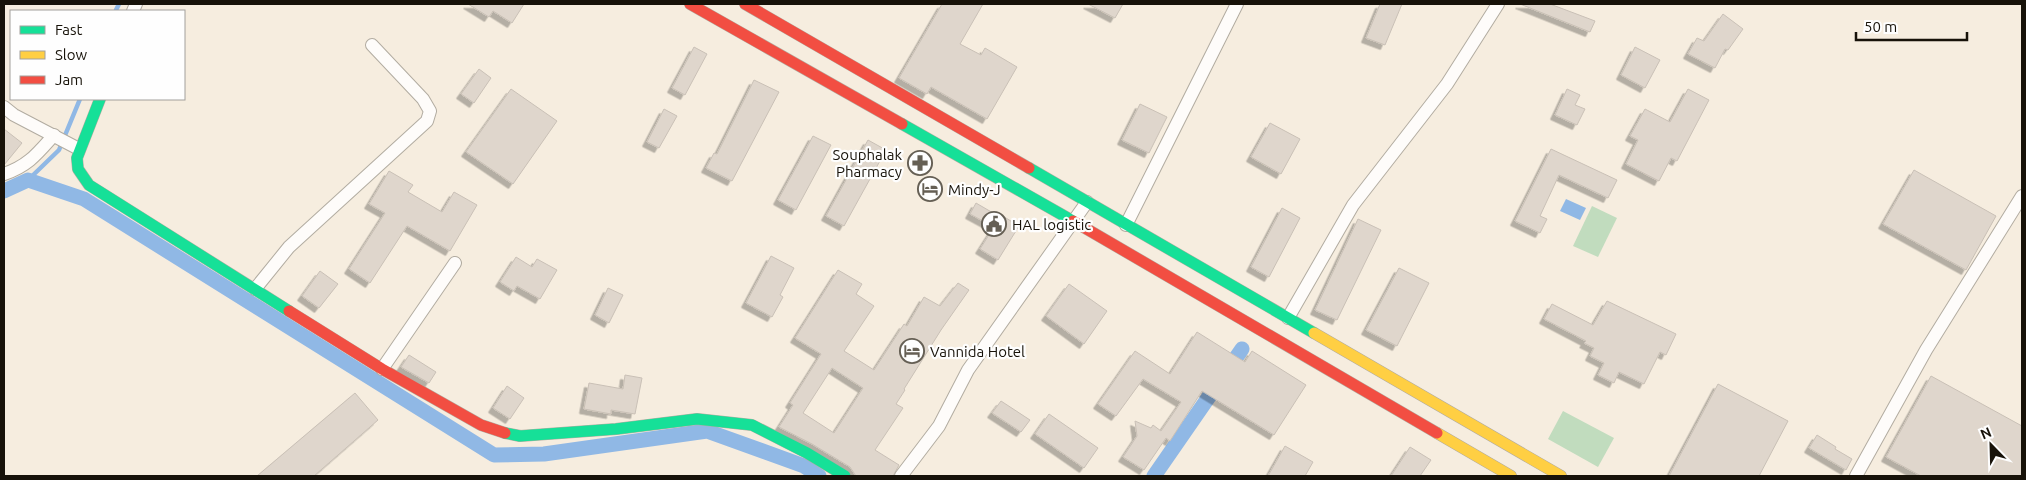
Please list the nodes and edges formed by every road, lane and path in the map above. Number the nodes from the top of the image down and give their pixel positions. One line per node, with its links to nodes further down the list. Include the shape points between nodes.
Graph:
1 (690, 4): 13 (main road)
2 (745, 4): 12 (main road)
3 (1237, 4): 14 (street)
4 (1498, 4): 17 (street, via 1447,84 1353,205)
5 (372, 45): 16 (street, via 423,99 430,111 427,120 289,247)
6 (100, 100): 9 (main road)
7 (4, 107): 8 (street)
8 (54, 135): 9 (street); 10 (street, via 30,161)
9 (79, 149): 16 (main road, via 78,169 89,185)
10 (4, 174)
11 (2022, 196): 23 (street, via 1926,350)
12 (1087, 202): 13 (street); 14 (main road)
13 (1074, 220): 20 (street, via 968,370 939,426); 21 (main road)
14 (1126, 225): 17 (main road)
15 (455, 263): 18 (street)
16 (255, 289): 18 (main road)
17 (1288, 318): 22 (main road)
18 (382, 369): 19 (main road, via 481,426 505,433 520,436 697,419 726,421 752,425)
19 (845, 476)
20 (901, 476)
21 (1510, 476)
22 (1561, 476)
23 (1856, 476)

